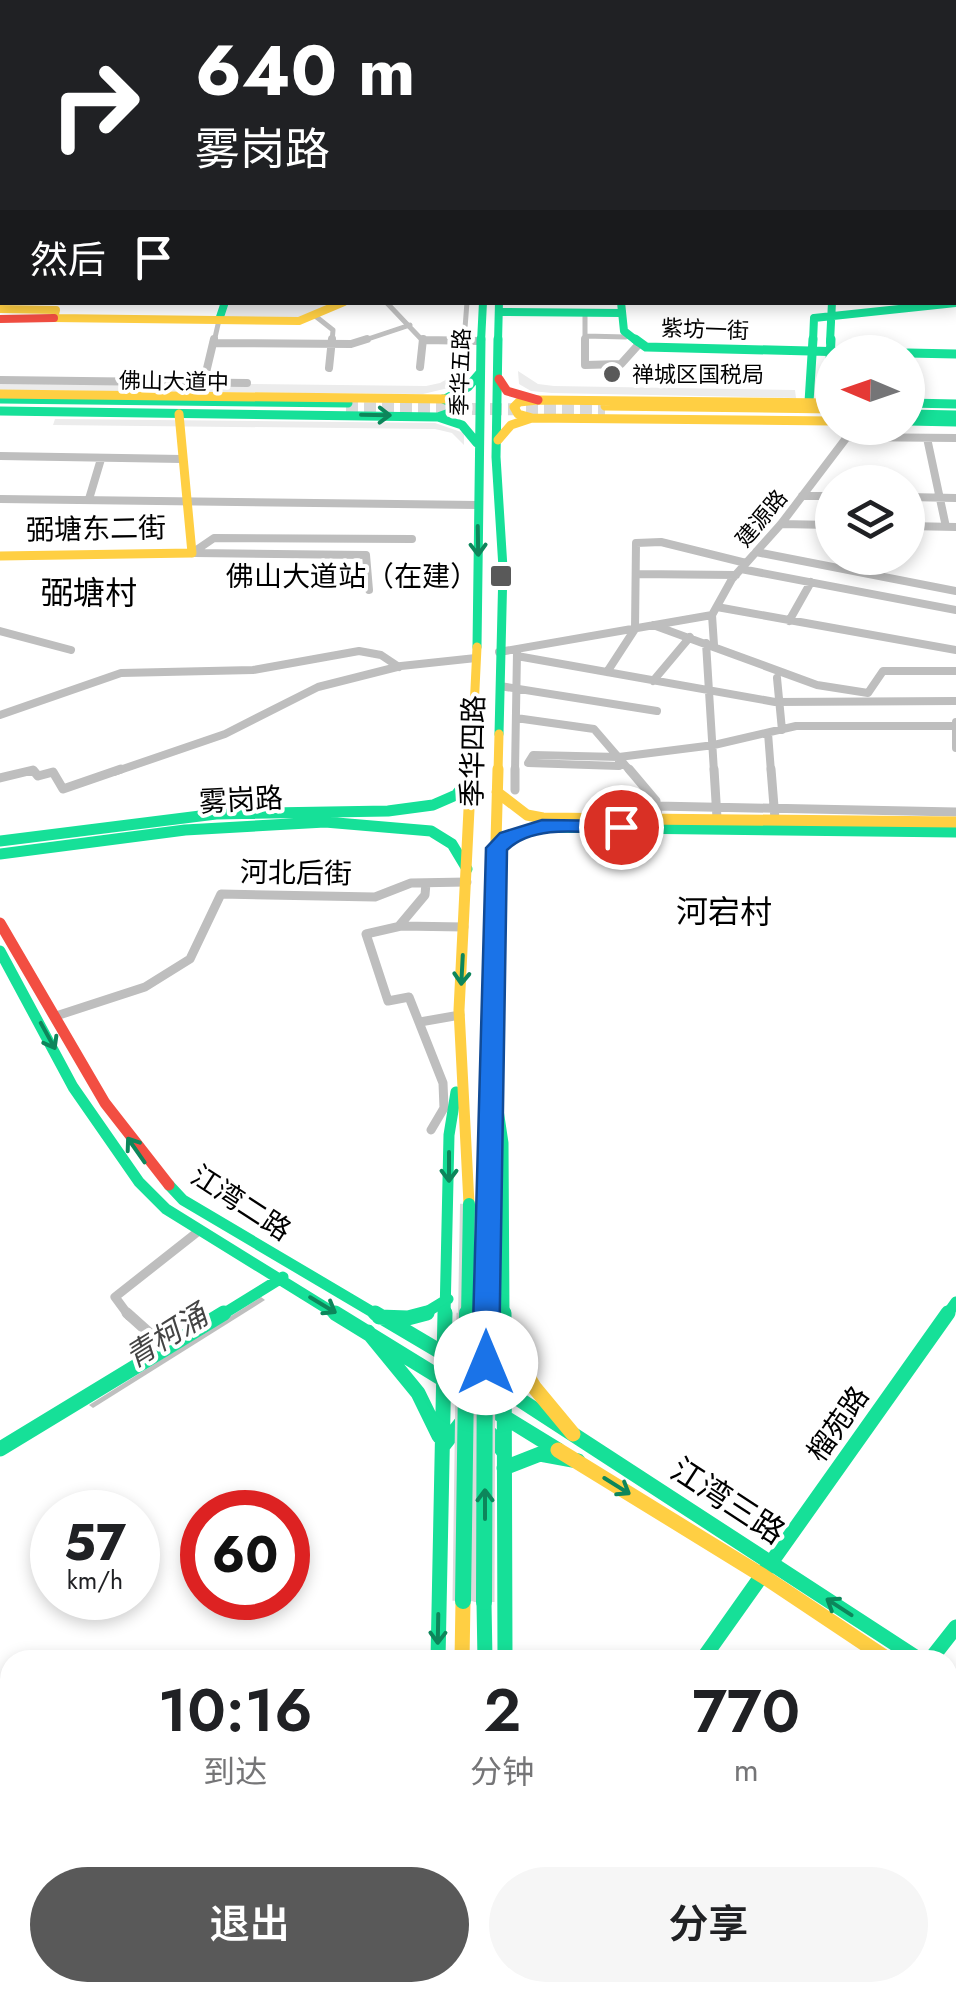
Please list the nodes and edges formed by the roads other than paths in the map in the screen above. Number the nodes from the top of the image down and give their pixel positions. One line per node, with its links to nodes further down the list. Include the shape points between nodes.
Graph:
1 (224, 305): 15 (main road)
2 (337, 305): 12 (main road)
3 (389, 305): 16 (street)
4 (467, 305): 21 (street)
5 (484, 305): 22 (main road, 季华五路)
6 (913, 305): 10 (main road)
7 (620, 308): 11 (main road); 19 (main road, 紫坊一街)
8 (0, 310): 14 (main road, via 56,310)
9 (501, 310): 11 (main road); 32 (main road, 季华五路)
10 (832, 310): 17 (main road); 26 (main road, via 814,318)
11 (584, 312): 18 (street)
12 (314, 315): 15 (main road, via 300,321); 24 (street, via 330,325)
13 (0, 318): 14 (main road)
14 (54, 318): 15 (main road)
15 (219, 320): 23 (street)
16 (410, 326): 20 (street); 24 (street)
17 (831, 335)
18 (585, 336): 19 (street); 25 (street, via 585,365 620,364)
19 (626, 337): 25 (main road, 紫坊一街)
20 (424, 340): 21 (street); 29 (street)
21 (464, 341): 22 (street)
22 (481, 341): 31 (main road, 季华五路)
23 (212, 343): 24 (street); 35 (street)
24 (333, 344): 30 (street)
25 (639, 344): 26 (main road, 紫坊一街)
26 (812, 352): 39 (main road)
27 (925, 353): 28 (main road)
28 (956, 354)
29 (420, 367)
30 (329, 368)
31 (480, 373): 36 (main road); 56 (main road, 季华五路)
32 (498, 379): 37 (main road, via 507,390); 55 (main road, 季华五路)
33 (0, 380): 35 (street)
34 (247, 382): 35 (street)
35 (205, 388): 36 (main road); 38 (main road); 43 (main road)
36 (444, 399): 50 (main road, via 455,411)
37 (538, 400): 40 (main road); 52 (main road, via 514,407)
38 (0, 402): 43 (main road, 佛山大道中)
39 (808, 402): 40 (main road); 41 (main road)
40 (719, 403): 46 (main road)
41 (815, 404)
42 (347, 405): 43 (main road, 佛山大道中)
43 (177, 407): 50 (main road, one-way to 50); 60 (main road)
44 (605, 408): 46 (main road)
45 (815, 410): 46 (main road)
46 (792, 411): 51 (main road)
47 (815, 411): 51 (main road)
48 (925, 412): 49 (main road)
49 (956, 412)
50 (438, 417): 56 (main road, via 462,425)
51 (705, 417): 52 (main road)
52 (532, 418): 55 (main road, via 511,425)
53 (927, 438): 54 (street); 64 (street)
54 (956, 438)
55 (497, 442): 94 (main road, 季华四路)
56 (478, 443): 69 (main road, 季华四路)
57 (841, 445): 61 (street, 建源路)
58 (0, 456): 59 (street)
59 (101, 459): 60 (street); 67 (street)
60 (182, 459): 68 (main road)
61 (802, 496): 62 (street); 70 (street, 建源路)
62 (815, 496)
63 (925, 498): 64 (street)
64 (940, 498): 65 (street); 73 (street)
65 (956, 498)
66 (0, 499): 67 (street)
67 (89, 499): 68 (street)
68 (188, 501): 69 (street); 77 (main road)
69 (478, 505): 96 (main road, 季华四路, one-way to 96)
70 (781, 524): 71 (street); 76 (street, 建源路)
71 (815, 524)
72 (925, 526): 73 (street)
73 (946, 527): 74 (street)
74 (956, 527)
75 (412, 538): 77 (street, via 214,538)
76 (756, 552): 79 (street, 建源路); 83 (street)
77 (192, 553): 78 (main road, 弼塘东二街); 82 (street, via 366,555)
78 (0, 556)
79 (741, 569): 80 (street); 80 (street, via 661,542 636,543); 81 (street); 85 (street, 建源路)
80 (636, 574): 88 (street)
81 (811, 582): 84 (street); 86 (street)
82 (369, 590)
83 (956, 591)
84 (956, 610)
85 (715, 611): 86 (street); 87 (street); 91 (street)
86 (789, 621): 93 (street)
87 (653, 625): 88 (street); 90 (street)
88 (635, 629): 95 (street); 99 (street)
89 (0, 631): 92 (street)
90 (690, 638): 91 (street); 101 (street)
91 (710, 644): 104 (street); 105 (street)
92 (71, 650)
93 (956, 650)
94 (500, 652): 95 (street); 102 (main road, 季华四路)
95 (517, 652): 99 (street); 103 (street)
96 (476, 658): 97 (street); 119 (main road, 季华四路)
97 (398, 667): 109 (street, via 382,654 359,651 254,670 121,673); 120 (street, via 318,688 225,734 63,790 54,772)
98 (956, 671): 105 (street, via 883,671)
99 (607, 672): 101 (street)
100 (778, 678): 106 (street)
101 (653, 681): 104 (street)
102 (500, 686): 103 (street); 117 (main road, 季华四路)
103 (516, 686): 108 (street); 110 (street)
104 (711, 691): 106 (street); 114 (street)
105 (868, 698): 106 (street); 107 (street)
106 (780, 702): 112 (street)
107 (956, 702)
108 (657, 712)
109 (0, 715)
110 (516, 718): 116 (street, via 594,730); 118 (street)
111 (956, 724): 112 (street); 115 (street)
112 (782, 730): 113 (street)
113 (768, 733): 114 (street); 126 (street)
114 (714, 745): 116 (street); 128 (street)
115 (956, 748)
116 (619, 757): 118 (street, via 533,756 528,764); 124 (street)
117 (498, 763): 118 (street); 122 (main road, 季华四路)
118 (515, 763): 121 (street)
119 (472, 774): 123 (main road, 雾岗路, via 456,794 433,806); 136 (main road, 季华四路)
120 (0, 778)
121 (515, 790)
122 (497, 792): 127 (main road); 134 (main road, 季华四路)
123 (392, 810): 130 (main road, via 426,815 418,824); 133 (main road, 雾岗路, via 216,814)
124 (657, 812): 126 (street); 127 (main road); 128 (main road)
125 (956, 812): 126 (street)
126 (775, 814): 128 (main road); 129 (main road)
127 (527, 816): 131 (main road, via 515,822)
128 (717, 818)
129 (956, 822)
130 (398, 826): 135 (main road, 雾岗路, via 216,824); 136 (main road, 雾岗路, via 440,834 453,844)
131 (542, 827): 132 (main road); 134 (main road)
132 (956, 832)
133 (0, 842)
134 (496, 848): 146 (main road, 季华四路)
135 (0, 856)
136 (467, 876): 137 (street, 河北后街); 140 (main road, 季华四路)
137 (426, 883): 139 (street); 143 (street, 河北后街, via 375,896 222,894 190,960 145,987)
138 (0, 923): 143 (main road, 江湾二路)
139 (399, 926): 140 (street); 144 (street, via 366,934 388,1001 409,998)
140 (464, 927): 142 (main road, 季华四路, one-way to 142)
141 (0, 952): 148 (main road, 江湾二路, one-way to 148, via 130,1176)
142 (460, 1015): 144 (street); 145 (main road, 季华四路)
143 (56, 1016): 149 (main road, 江湾二路, one-way to 143, via 183,1200 147,1166)
144 (420, 1022): 147 (street, via 444,1096)
145 (460, 1070): 151 (main road, one-way to 151, via 449,1135); 172 (main road, 季华四路, bridge, via 468,1204)
146 (492, 1070): 155 (main road, via 502,1143); 173 (main road, 季华四路, one-way to 146, bridge)
147 (431, 1130)
148 (200, 1230): 150 (main road, 江湾二路); 158 (street, via 115,1298)
149 (297, 1269): 150 (main road); 153 (main road, 江湾二路)
150 (280, 1279): 156 (main road, 江湾二路, one-way to 156); 158 (main road)
151 (448, 1299): 153 (main road, via 432,1316); 154 (main road)
152 (956, 1302): 168 (main road, 榴苑路)
153 (379, 1317): 159 (main road, 江湾二路)
154 (447, 1318): 155 (main road, via 460,1335 472,1337 489,1334); 159 (main road)
155 (504, 1320): 157 (main road)
156 (368, 1332): 160 (main road, 江湾二路); 164 (main road, via 423,1398)
157 (504, 1338): 161 (main road); 163 (main road)
158 (166, 1348): 165 (main road)
159 (446, 1357): 160 (main road); 161 (main road, 江湾二路)
160 (446, 1379): 162 (main road, 江湾二路); 164 (main road)
161 (505, 1390): 162 (main road); 163 (main road, 江湾三路)
162 (505, 1416): 166 (main road); 167 (main road, 江湾三路)
163 (572, 1434): 168 (main road, 江湾三路)
164 (442, 1448): 166 (main road, via 461,1423 475,1422 492,1430); 171 (main road, one-way to 171)
165 (0, 1449)
166 (504, 1461): 167 (main road, via 542,1452); 174 (main road)
167 (578, 1461): 169 (main road, 江湾三路, one-way to 169)
168 (773, 1563): 169 (main road, 榴苑路); 177 (main road, 江湾三路, one-way to 168)
169 (763, 1576): 175 (main road, 榴苑路); 176 (main road, 江湾三路)
170 (956, 1627): 178 (main road)
171 (438, 1650)
172 (462, 1650)
173 (485, 1650)
174 (505, 1650)
175 (709, 1650)
176 (874, 1650)
177 (905, 1650)
178 (938, 1650)

